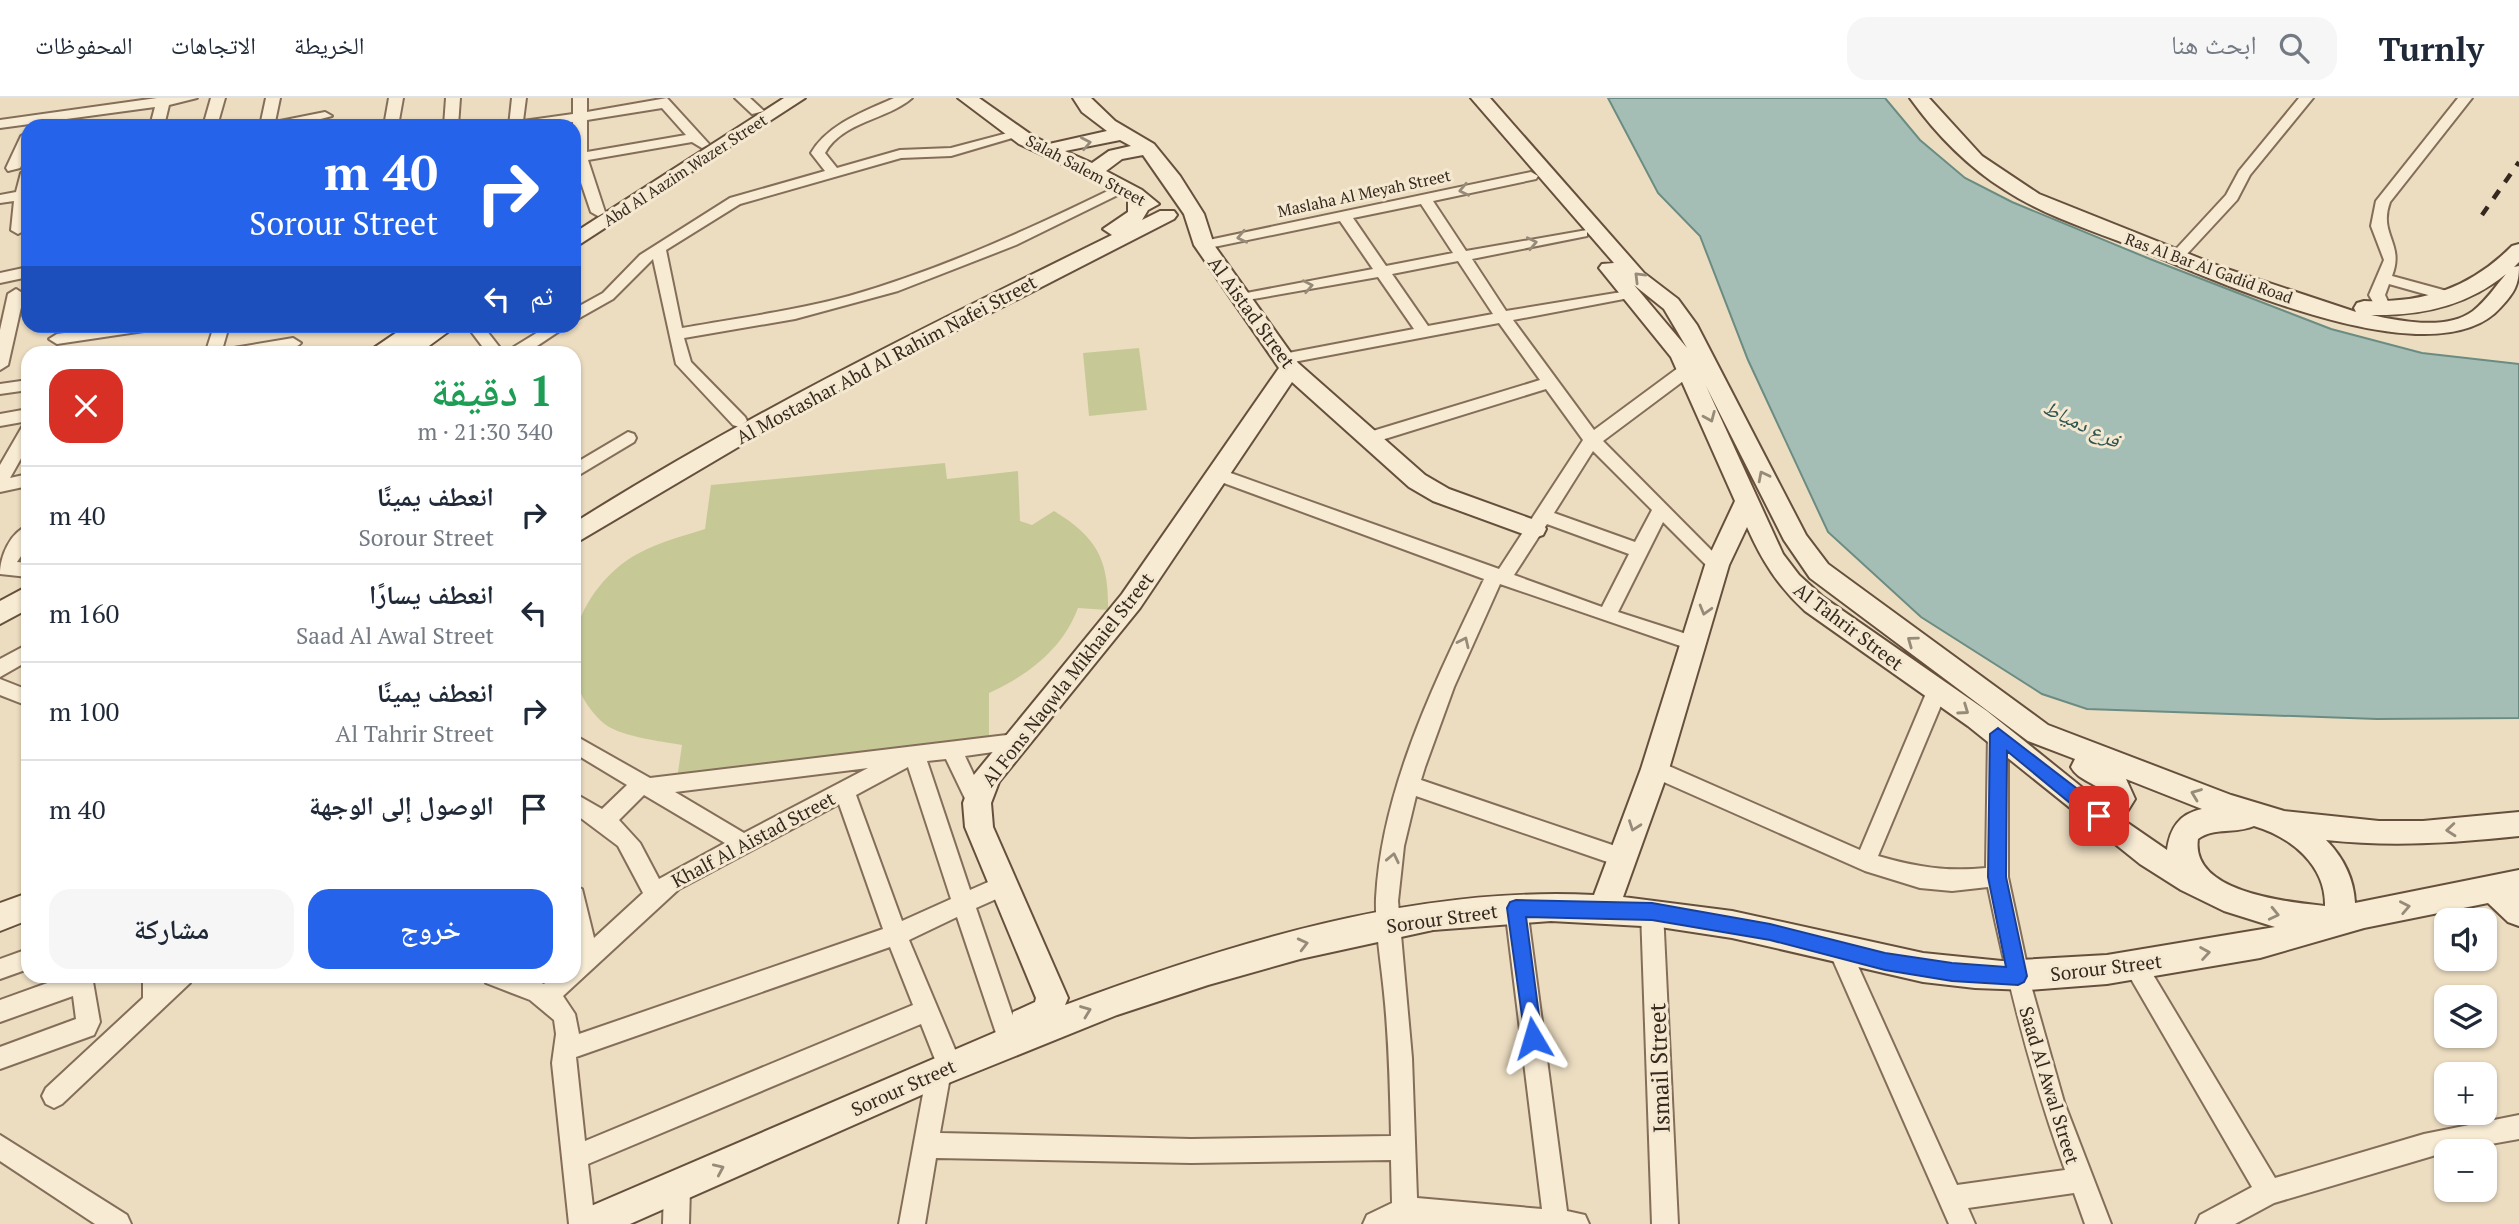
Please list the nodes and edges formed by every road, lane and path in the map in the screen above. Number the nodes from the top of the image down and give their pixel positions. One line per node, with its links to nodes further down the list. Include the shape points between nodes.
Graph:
1 (45, 98): 25 (street)
2 (190, 98): 21 (street)
3 (218, 98): 28 (street)
4 (273, 98): 29 (street)
5 (330, 98): 30 (street)
6 (396, 98): 31 (street)
7 (453, 98): 32 (street)
8 (519, 98): 33 (street)
9 (580, 98): 24 (street)
10 (778, 98): 23 (street, Abd Al Aazim Wazer Street)
11 (796, 98): 43 (street, Abd Al Aazim Wazer Street)
12 (905, 98): 47 (street, via 850,125 820,147 818,153)
13 (967, 98): 38 (street, Salah Salem Street)
14 (1082, 98): 37 (street, Al Aistad Street, via 1088,108)
15 (1462, 98): 48 (street, Al Tahrir Street)
16 (1480, 98): 76 (street, Al Tahrir Street, one-way to 16, via 1637,277)
17 (1919, 98): 79 (main road, Ras Al Bar Al Gadid Road, via 1982,166 2034,199 2259,288 2345,316)
18 (1934, 98): 66 (street, Ras Al Bar Al Gadid Road, via 1986,154 2020,179 2062,202)
19 (2306, 98): 66 (street, via 2244,174 2232,197)
20 (2465, 98): 72 (street, via 2383,201 2376,223 2392,260)
21 (164, 100): 26 (street); 27 (street)
22 (663, 101): 24 (street); 39 (street)
23 (750, 104): 39 (street, Abd Al Aazim Wazer Street)
24 (580, 117): 34 (street)
25 (36, 119)
26 (53, 119)
27 (159, 119)
28 (212, 119)
29 (268, 119)
30 (325, 119)
31 (392, 119)
32 (452, 119)
33 (517, 119)
34 (566, 119)
35 (21, 123): 36 (street)
36 (0, 124)
37 (1125, 133): 40 (street, Al Aistad Street); 41 (street, one-way to 37)
38 (1019, 134): 41 (street, Salah Salem Street); 47 (street, via 951,152 900,154)
39 (700, 141): 42 (street); 43 (street, Abd Al Aazim Wazer Street)
40 (1147, 148): 45 (street, via 1116,155); 63 (street, Al Aistad Street, via 1190,205)
41 (1045, 150): 45 (street, Salah Salem Street)
42 (581, 157)
43 (690, 161): 46 (street, Abd Al Aazim Wazer Street)
44 (581, 168): 55 (street)
45 (1093, 171): 49 (street, Salah Salem Street)
46 (669, 174): 55 (street, Abd Al Aazim Wazer Street); 62 (street, Abd Al Aazim Wazer Street)
47 (835, 174): 64 (street, via 735,201)
48 (1531, 176): 52 (street, Maslaha Al Meyah Street, one-way to 52); 60 (street, Al Tahrir Street)
49 (1130, 191): 56 (street, Salah Salem Street); 86 (street, via 871,294 811,310); 99 (street, Al Mostashar Abd Al Rahim Nafei Street, via 1139,212 1132,220 858,355)
50 (21, 196): 53 (street)
51 (21, 198): 54 (street)
52 (1424, 198): 57 (street, Maslaha Al Meyah Street); 67 (street)
53 (0, 199)
54 (0, 209)
55 (598, 212): 58 (street, Abd Al Aazim Wazer Street)
56 (1167, 215): 63 (street, Salah Salem Street); 114 (street, Al Mostashar Abd Al Rahim Nafei Street, via 868,364)
57 (1344, 216): 63 (street, Maslaha Al Meyah Street, one-way to 63); 68 (street)
58 (581, 223)
59 (21, 229): 61 (street)
60 (1582, 233): 67 (street, one-way to 60); 76 (street, Al Tahrir Street)
61 (0, 234)
62 (581, 238)
63 (1204, 245): 74 (street, Al Aistad Street)
64 (657, 249): 77 (street, via 608,296); 86 (street)
65 (2519, 250): 75 (street, Ras Al Bar Al Gadid Road, via 2487,282)
66 (2182, 251): 79 (street, Ras Al Bar Al Gadid Road, via 2333,303)
67 (1463, 257): 68 (street); 78 (street)
68 (1382, 272): 74 (street, one-way to 68); 81 (street)
69 (2519, 272): 80 (main road, Ras Al Bar Al Gadid Road, via 2488,312)
70 (21, 274): 71 (street)
71 (0, 278)
72 (2384, 278): 75 (street); 79 (street, via 2377,295)
73 (15, 294): 93 (street)
74 (1241, 299): 92 (street, Al Aistad Street)
75 (2447, 299): 79 (street, Ras Al Bar Al Gadid Road); 80 (street, via 2447,314)
76 (1645, 300): 78 (street); 87 (street, Al Tahrir Street)
77 (581, 312)
78 (1501, 315): 81 (street); 95 (street)
79 (2389, 317): 80 (main road, Ras Al Bar Al Gadid Road, via 2430,329)
80 (2469, 323)
81 (1423, 331): 92 (street)
82 (97, 333): 88 (street)
83 (407, 333): 89 (street)
84 (434, 333): 90 (main road)
85 (547, 333): 91 (street)
86 (675, 334): 99 (street, via 684,364)
87 (1678, 334): 94 (street, Al Tahrir Street); 134 (street, Al Tahrir Street, one-way to 87, via 2038,733 1819,571 1796,540)
88 (57, 339)
89 (388, 346)
90 (415, 346)
91 (525, 346)
92 (1286, 363): 102 (street, Al Aistad Street); 106 (street, Al Fons Naqwla Mikhaiel Street)
93 (0, 365)
94 (1688, 369): 103 (street); 110 (street, Al Tahrir Street, one-way to 110)
95 (1548, 383): 102 (street); 103 (street)
96 (21, 386): 97 (street)
97 (0, 389)
98 (0, 420): 100 (street)
99 (739, 421): 112 (street, Al Mostashar Abd Al Rahim Nafei Street)
100 (21, 426)
101 (628, 438): 105 (street)
102 (1369, 438): 113 (street, Al Aistad Street, via 1417,481 1441,495)
103 (1592, 440): 111 (street); 113 (street)
104 (21, 441): 107 (street)
105 (581, 463)
106 (1219, 475): 120 (street); 133 (street, Al Fons Naqwla Mikhaiel Street, via 1131,601)
107 (0, 480)
108 (21, 482): 109 (street)
109 (0, 486)
110 (1747, 501): 117 (street); 130 (street, Al Tahrir Street, via 1773,558 1790,582)
111 (1661, 509): 116 (street); 117 (street)
112 (581, 515)
113 (1538, 522): 116 (street); 120 (street)
114 (581, 532)
115 (21, 543): 118 (street)
116 (1640, 551): 125 (street)
117 (1717, 565): 126 (street, one-way to 126)
118 (1, 567): 119 (street)
119 (21, 569)
120 (1499, 577): 125 (street); 140 (street, one-way to 120, via 1450,671)
121 (21, 583): 122 (street)
122 (0, 596)
123 (21, 600): 124 (street)
124 (0, 614)
125 (1607, 616): 126 (street)
126 (1695, 644): 138 (street)
127 (21, 656): 128 (street)
128 (0, 669)
129 (0, 687): 131 (street)
130 (1937, 691): 132 (street, Al Tahrir Street, one-way to 132); 150 (street)
131 (21, 695)
132 (1998, 734): 142 (street, Al Tahrir Street); 151 (street, Saad Al Awal Street)
133 (1015, 742): 136 (street); 143 (street, Al Fons Naqwla Mikhaiel Street, via 987,776)
134 (2065, 744): 142 (street, via 2076,761 2105,776 2120,791 2117,806 2108,809); 146 (street, Al Tahrir Street, one-way to 134)
135 (581, 747): 139 (street)
136 (951, 750): 137 (street); 143 (street)
137 (914, 754): 139 (street); 141 (street, Khalf Al Aistad Street); 158 (street)
138 (1655, 769): 149 (street, one-way to 149); 150 (street)
139 (645, 785): 145 (street); 148 (street)
140 (1411, 785): 149 (street); 166 (street, one-way to 140, via 1391,861)
141 (844, 790): 148 (street, Khalf Al Aistad Street); 167 (street)
142 (2079, 802): 153 (street, Al Tahrir Street)
143 (977, 803): 152 (street, Al Fons Naqwla Mikhaiel Street, via 979,827)
144 (581, 806): 145 (street)
145 (604, 821): 156 (street, via 632,846)
146 (2274, 821): 147 (street, one-way to 146, via 2379,833); 153 (street, via 2211,819 2191,826 2184,833 2182,853); 165 (street, via 2304,837 2333,870 2341,888)
147 (2519, 824)
148 (746, 845): 156 (street, Khalf Al Aistad Street, via 693,868)
149 (1622, 858): 160 (street)
150 (1864, 862): 151 (street, via 1920,878)
151 (1997, 877): 173 (street, Saad Al Awal Street)
152 (1004, 885): 158 (street); 184 (street, Al Fons Naqwla Mikhaiel Street, via 1052,998 1047,1012)
153 (2198, 885): 165 (street, Al Tahrir Street, one-way to 165, via 2255,909 2293,918)
154 (2507, 886): 163 (street); 165 (street, one-way to 154)
155 (21, 891): 157 (main road)
156 (655, 895): 170 (street, Khalf Al Aistad Street)
157 (0, 899)
158 (962, 906): 167 (street); 184 (street)
159 (1516, 908): 160 (street, Sorour Street); 166 (street, Sorour Street); 199 (street)
160 (1604, 908): 162 (street, Sorour Street)
161 (21, 909): 164 (street)
162 (1652, 911): 168 (street, Sorour Street, via 1770,932); 206 (street, Ismail Street)
163 (2519, 912)
164 (0, 917)
165 (2338, 920): 171 (street, Sorour Street, one-way to 165, via 2286,938)
166 (1389, 925): 184 (street, Sorour Street, one-way to 166, via 1213,968); 192 (street)
167 (896, 935): 182 (street); 185 (street)
168 (1840, 951): 173 (street, Sorour Street, via 1929,969); 197 (street)
169 (21, 962): 172 (street)
170 (581, 965)
171 (2135, 965): 173 (street, Sorour Street, via 2098,972); 196 (street)
172 (0, 969)
173 (2018, 976): 194 (street, Saad Al Awal Street, via 2052,1102)
174 (71, 983): 183 (street)
175 (82, 983): 186 (street, via 86,1027)
176 (154, 983): 181 (street)
177 (175, 983): 181 (street)
178 (511, 983): 180 (street)
179 (561, 983): 180 (street)
180 (546, 997): 185 (street, via 556,1003 568,1024)
181 (154, 1003): 188 (street)
182 (927, 1010): 187 (street); 193 (street)
183 (0, 1011)
184 (1023, 1027): 187 (street, Sorour Street)
185 (565, 1050): 193 (street)
186 (0, 1058)
187 (954, 1064): 190 (street); 195 (street, Sorour Street, one-way to 187)
188 (54, 1096)
189 (2519, 1127): 196 (street, via 2424,1146)
190 (925, 1145): 192 (street, via 1191,1151); 204 (street)
191 (0, 1147): 200 (street)
192 (1403, 1148): 198 (street)
193 (575, 1157): 201 (street)
194 (2081, 1180): 197 (street); 208 (street, Saad Al Awal Street)
195 (677, 1188): 202 (street, Sorour Street); 203 (street)
196 (2270, 1192): 209 (street)
197 (1951, 1198): 207 (street)
198 (1405, 1210): 199 (street); 205 (street)
199 (1566, 1222)
200 (118, 1224)
201 (582, 1224)
202 (589, 1224)
203 (676, 1224)
204 (912, 1224)
205 (1376, 1224)
206 (1665, 1224)
207 (1962, 1224)
208 (2098, 1224)
209 (2208, 1224)

